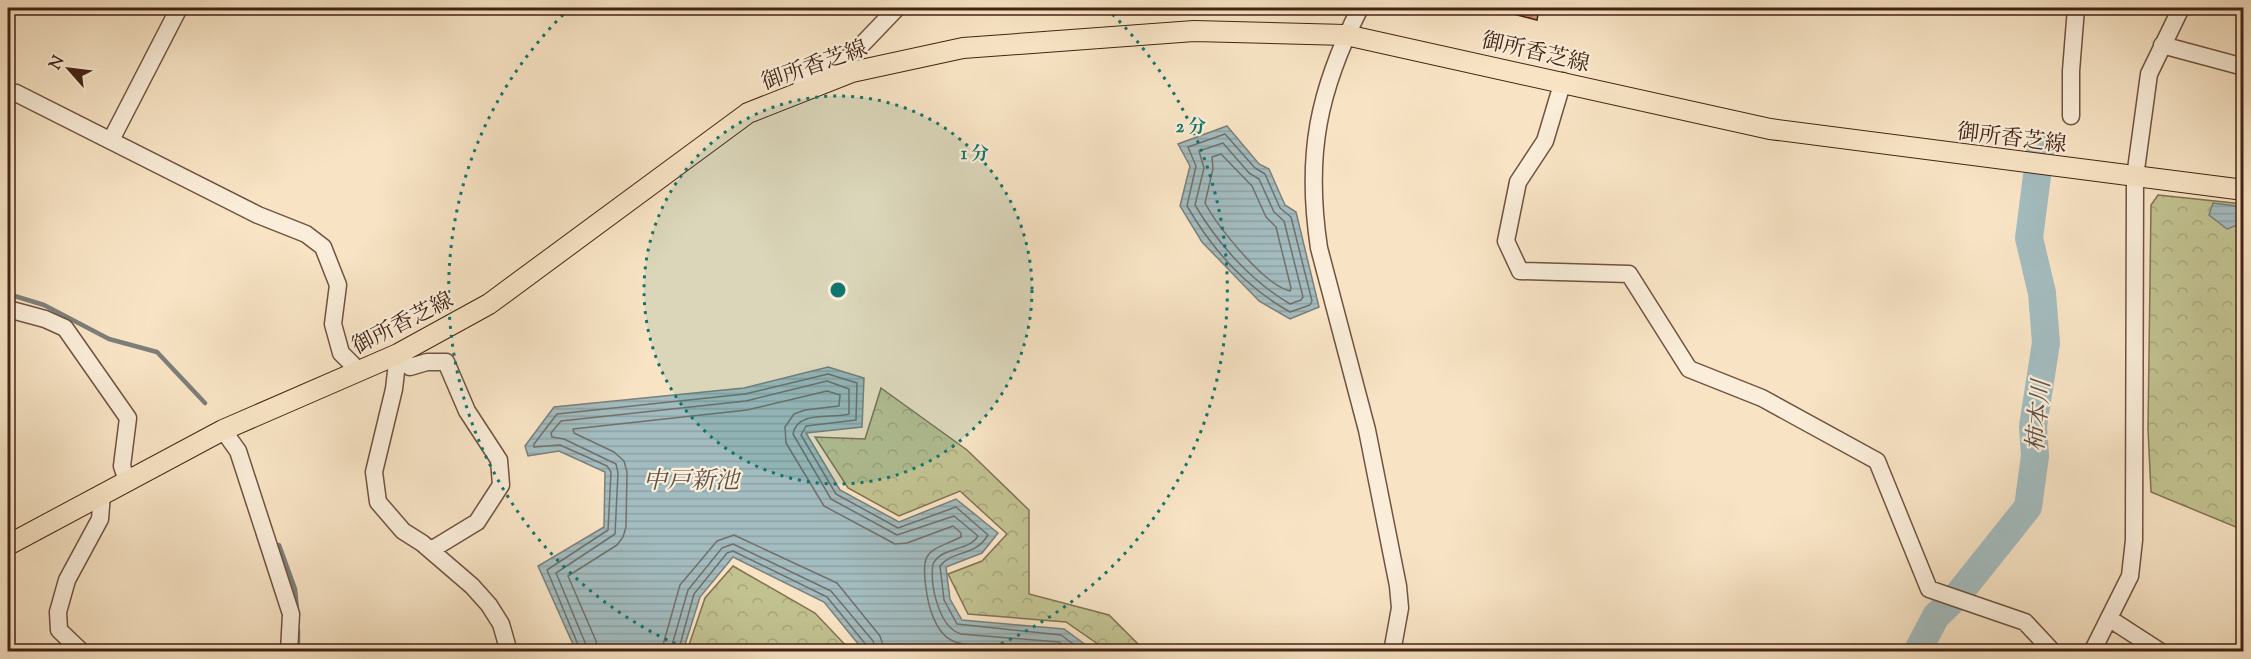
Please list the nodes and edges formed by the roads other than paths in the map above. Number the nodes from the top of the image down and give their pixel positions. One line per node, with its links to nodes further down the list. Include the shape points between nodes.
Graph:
1 (179, 8): 15 (street)
2 (897, 8): 8 (street)
3 (1360, 8): 6 (street)
4 (2076, 8): 14 (street)
5 (2181, 8): 7 (street)
6 (1346, 35): 10 (main road, 御所香芝線, via 1194,31 963,48); 11 (main road, 御所香芝線); 30 (street, via 1327,82 1316,129 1314,218 1326,279 1367,430 1398,586 1400,608)
7 (2162, 45): 9 (street); 16 (street, via 2144,94)
8 (856, 51): 10 (street); 13 (street, via 807,76)
9 (2244, 67)
10 (861, 70): 13 (main road, 御所香芝線)
11 (1563, 81): 16 (main road, 御所香芝線, via 1770,129); 31 (street, via 1545,141 1518,182 1506,242 1520,271 1629,273 1689,369 1762,398 1877,461 1929,589 2025,622)
12 (8, 92): 15 (street)
13 (798, 93): 19 (main road, 御所香芝線, via 748,113 489,304)
14 (2071, 116)
15 (111, 140): 20 (street, via 258,215 306,234 323,247 338,285 333,324 341,353)
16 (2135, 177): 17 (main road, 御所香芝線); 26 (street, via 2134,540 2130,576)
17 (2244, 190)
18 (8, 309): 22 (street, via 65,328 128,418 122,466)
19 (398, 354): 20 (main road, 御所香芝線); 25 (street, via 394,389 374,472 378,502 403,531); 25 (street, via 410,367 446,362 467,411 499,460 501,485 477,522)
20 (359, 371): 21 (main road, 御所香芝線)
21 (224, 430): 22 (main road, 御所香芝線); 28 (street, via 238,451 291,614)
22 (127, 482): 23 (main road, 御所香芝線)
23 (102, 494): 24 (main road, 御所香芝線); 27 (street, via 100,519 67,580 58,612 59,630)
24 (8, 545)
25 (431, 550): 29 (street, via 489,605 501,624)
26 (2109, 619): 32 (street); 33 (street)
27 (82, 651)
28 (288, 651)
29 (509, 651)
30 (1392, 651)
31 (2053, 651)
32 (2092, 651)
33 (2161, 651)

